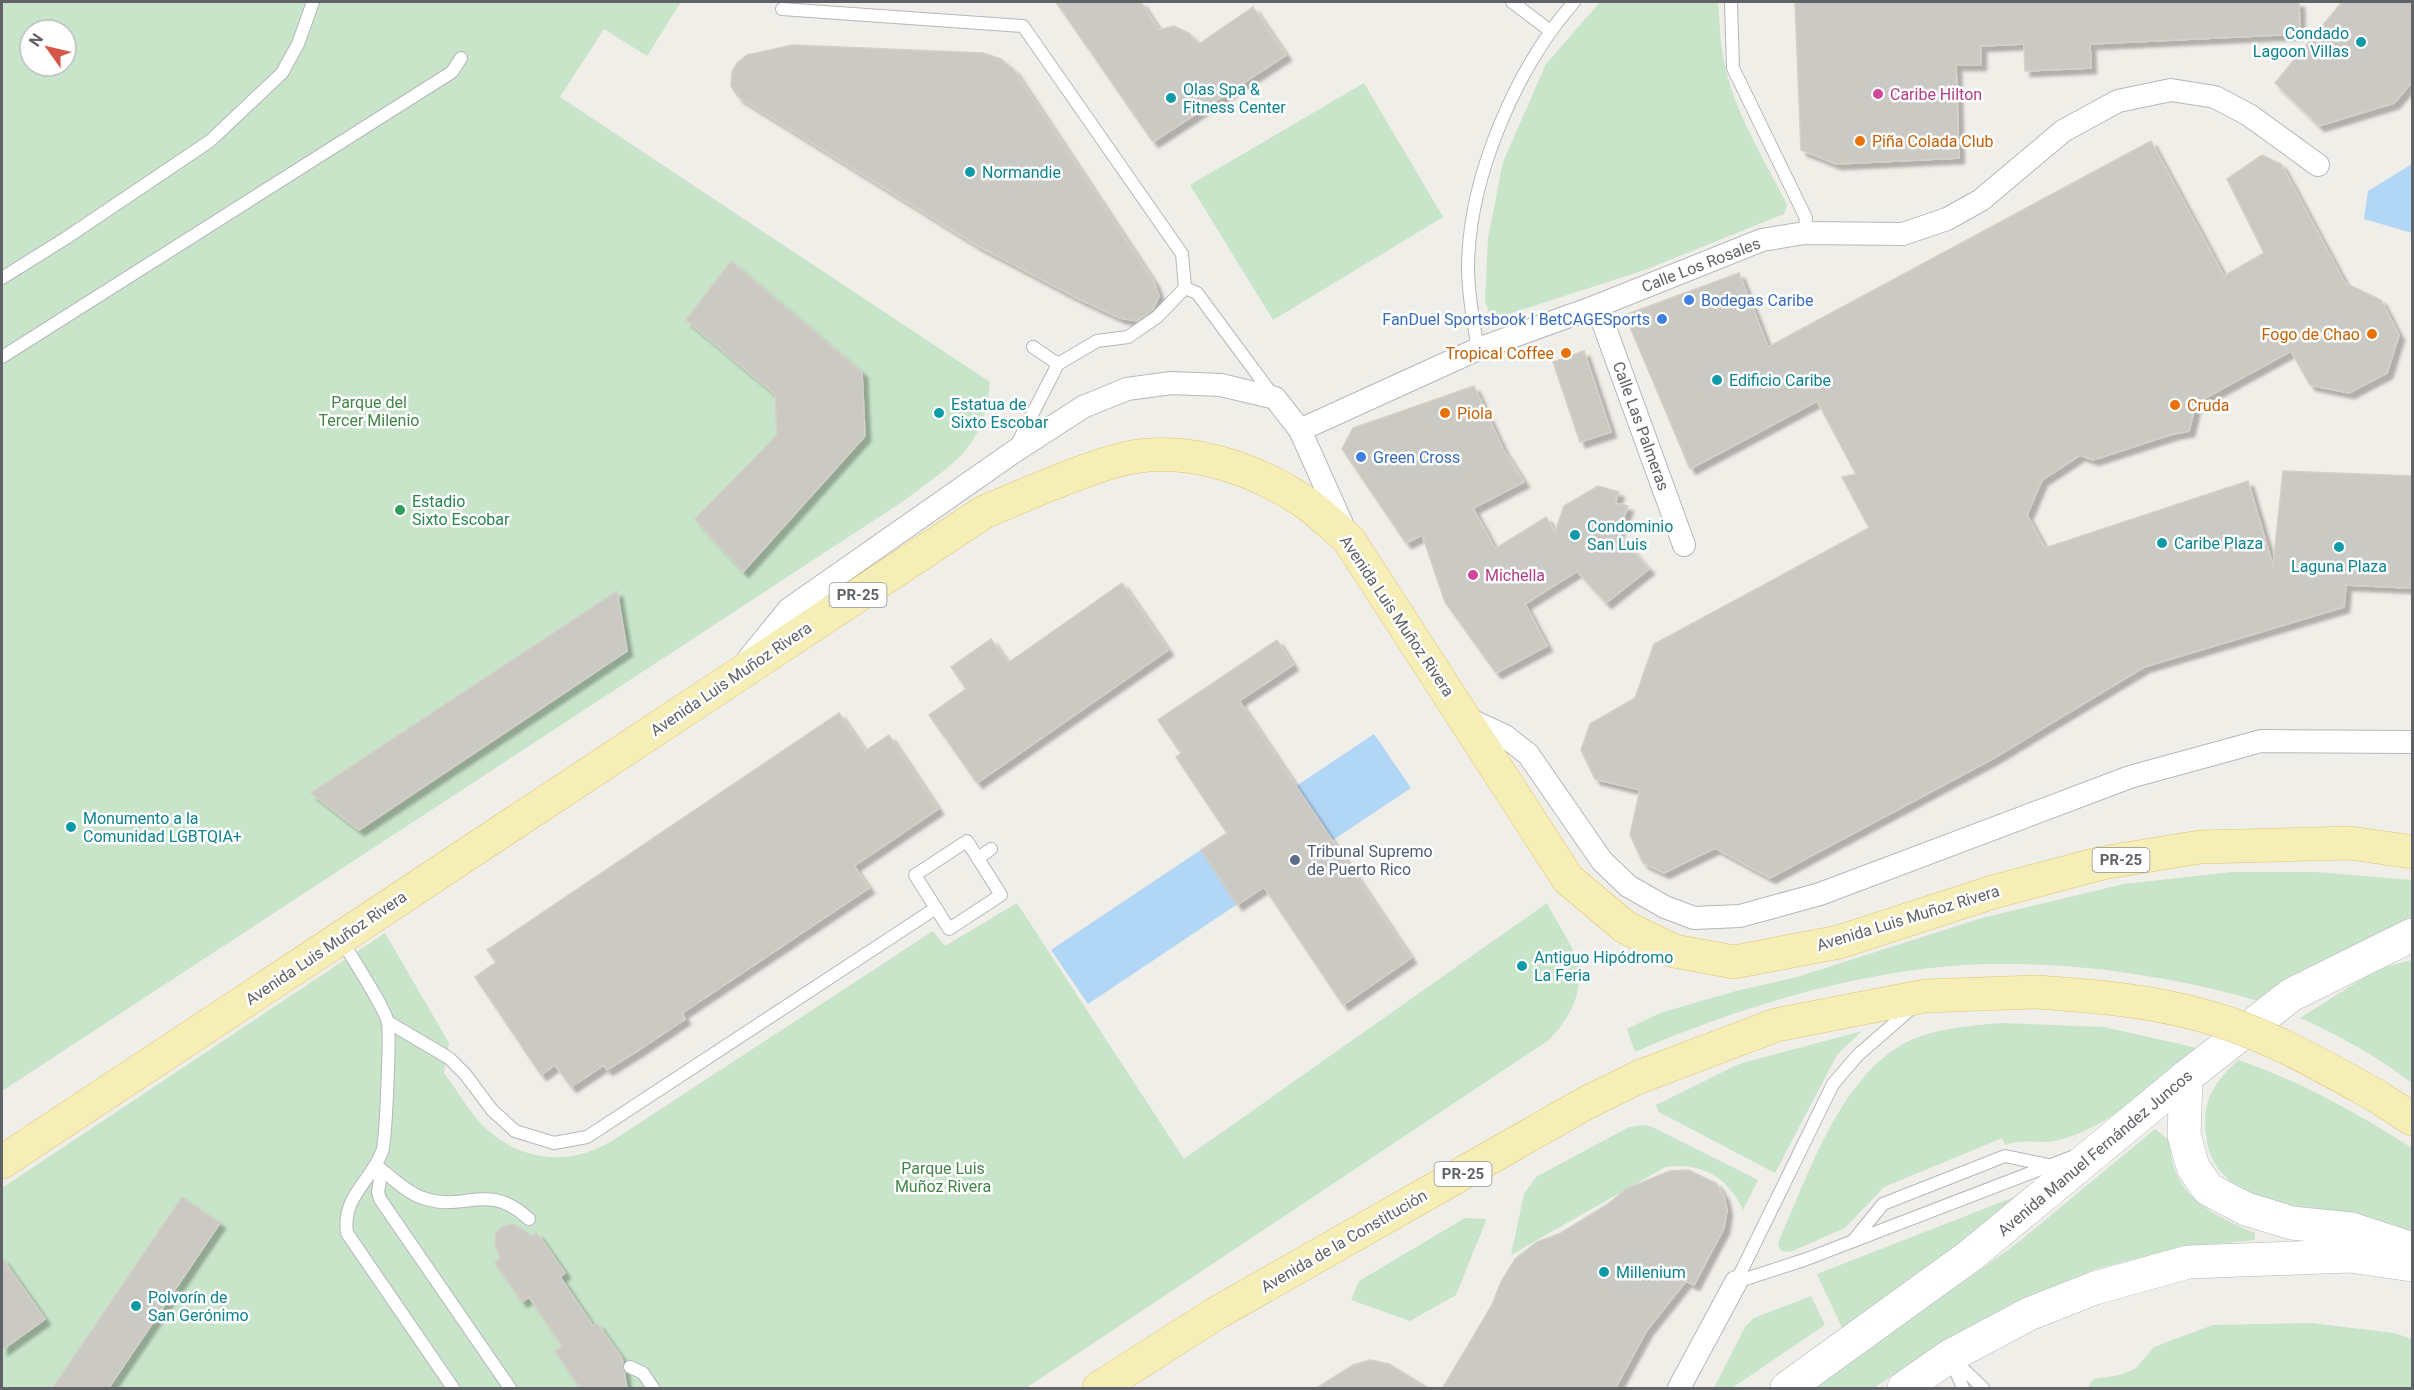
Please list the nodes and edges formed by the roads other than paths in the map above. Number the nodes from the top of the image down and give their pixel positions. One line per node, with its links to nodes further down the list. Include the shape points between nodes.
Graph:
1 (312, 2): 10 (lane, via 298,44 282,73 210,141)
2 (1512, 2): 6 (lane)
3 (1574, 2): 6 (lane)
4 (1731, 2): 9 (lane, via 1733,68 1806,218)
5 (782, 9): 11 (lane, via 1023,26 1182,254)
6 (1549, 30): 14 (lane, via 1513,95 1488,154 1468,266)
7 (461, 57): 15 (lane, via 452,72)
8 (2318, 165): 9 (street, Calle Los Rosales, via 2250,115 2215,97 2171,90 2118,101 2063,131 1981,200 1947,219 1903,234)
9 (1804, 233): 12 (street, Calle Los Rosales, via 1762,240)
10 (2, 278)
11 (1185, 288): 16 (lane, via 1157,317 1128,337 1097,341); 17 (lane, via 1197,293)
12 (1597, 306): 14 (street, Calle Los Rosales); 21 (street, Calle Las Palmeras)
13 (1033, 347): 16 (lane)
14 (1478, 349): 18 (street, Calle Los Rosales)
15 (2, 357)
16 (1058, 364): 19 (lane)
17 (1275, 398): 18 (street); 19 (street, via 1221,385 1171,383 1127,389 1083,407)
18 (1300, 430): 20 (street)
19 (1012, 453): 22 (street, via 789,609)
20 (1349, 540): 22 (main road, Avenida Luis Muñoz Rivera / PR-25, via 1305,502 1266,480 1216,460 1151,455 1114,461 984,512); 23 (main road, Avenida Luis Muñoz Rivera / PR-25)
21 (1684, 545)
22 (734, 676): 30 (main road, Avenida Luis Muñoz Rivera / PR-25)
23 (1466, 718): 24 (street, via 1505,736 1528,754 1602,861 1628,886 1694,918 1740,916 1820,894 2130,777 2260,741); 26 (main road, Avenida Luis Muñoz Rivera / PR-25, via 1568,879 1624,927 1646,940 1674,951 1734,962 1839,942 1993,892 2102,863 2200,847 2350,843)
24 (2412, 742)
25 (991, 849): 27 (lane)
26 (2412, 852)
27 (978, 858): 28 (lane, via 967,841 915,875); 28 (lane, via 1001,895 949,929)
28 (936, 908): 32 (lane, via 587,1137 554,1143 515,1131 449,1058)
29 (2412, 935): 33 (main road, Avenida Manuel Fernández Juncos, via 2291,995)
30 (340, 939): 32 (lane); 36 (main road, Avenida Luis Muñoz Rivera / PR-25)
31 (1925, 996): 34 (main road, Avenida de la Constitución / PR-25, bridge, via 2036,992 2122,999 2205,1016 2274,1042); 43 (lane, via 1858,1055 1833,1084); 49 (main road, Avenida de la Constitución / PR-25, via 1776,1025 1628,1082 1215,1314)
32 (388, 1022): 37 (lane, via 383,1149)
33 (2186, 1077): 35 (main road, Avenida Manuel Fernández Juncos); 41 (main road, via 2184,1135 2193,1167 2208,1189 2246,1209 2292,1223 2351,1229)
34 (2412, 1119)
35 (2106, 1145): 38 (lane); 51 (main road, Avenida Manuel Fernández Juncos, via 1971,1255)
36 (2, 1162)
37 (376, 1165): 39 (lane, via 422,1198 458,1203 486,1197 509,1204); 46 (lane, via 351,1199 345,1217 347,1233); 47 (lane, via 380,1199)
38 (2049, 1165): 40 (lane); 40 (lane, via 2006,1156 1883,1204)
39 (529, 1219)
40 (1852, 1241): 43 (lane)
41 (2412, 1249)
42 (2412, 1265): 44 (main road, via 2350,1256 2188,1262 2095,1288 2029,1314)
43 (1736, 1282): 50 (street)
44 (1950, 1356): 52 (main road); 53 (lane); 54 (lane)
45 (630, 1367): 48 (lane, via 643,1373)
46 (453, 1389)
47 (510, 1389)
48 (653, 1389)
49 (1099, 1389)
50 (1679, 1389)
51 (1787, 1389)
52 (1904, 1389)
53 (1963, 1389)
54 (1983, 1389)

